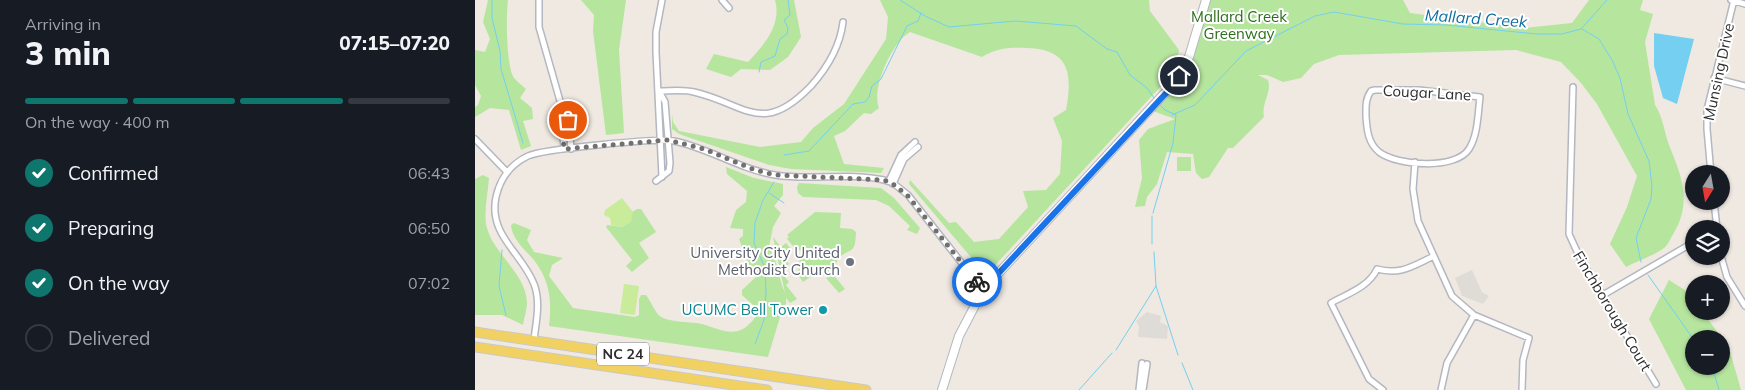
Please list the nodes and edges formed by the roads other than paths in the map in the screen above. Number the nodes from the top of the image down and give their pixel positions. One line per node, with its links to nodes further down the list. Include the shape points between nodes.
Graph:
1 (539, 0): 13 (street, via 540,33)
2 (662, 0): 12 (street, via 656,32)
3 (722, 0): 7 (street)
4 (1206, 0): 29 (main road, via 1189,57 1169,90)
5 (1733, 0): 6 (street); 9 (street, Munsing Drive)
6 (1745, 4)
7 (729, 8)
8 (843, 22): 12 (street, via 836,50 820,76 799,99 777,111 748,113 694,92)
9 (1714, 78): 11 (street); 21 (street, Munsing Drive, via 1707,110)
10 (1573, 86): 30 (street, Finchborough Court, via 1569,234)
11 (1745, 86)
12 (659, 91): 15 (street); 16 (street, via 665,102)
13 (564, 115): 18 (street); 19 (street, via 569,124)
14 (475, 138): 22 (street)
15 (660, 140): 16 (street); 19 (street); 23 (street)
16 (668, 140): 23 (street, via 670,168); 25 (street, via 704,149 776,175 868,177)
17 (916, 144): 25 (street)
18 (564, 149): 19 (street); 22 (street, via 527,157)
19 (571, 149)
20 (1415, 162): 20 (street, Cougar Lane, via 1387,156 1370,140 1366,99 1371,91 1419,90 1480,96 1475,134 1466,153 1450,162); 27 (street, via 1415,207)
21 (1710, 165)
22 (507, 172): 34 (street, via 496,196 495,217 503,238 535,286 538,307)
23 (662, 178): 24 (street)
24 (656, 181)
25 (891, 183): 29 (street, via 908,196)
26 (1685, 247): 30 (street)
27 (1432, 258): 32 (street, via 1452,296 1465,310); 42 (street, via 1392,273 1377,269 1364,286 1331,303 1369,379)
28 (1724, 265): 31 (street, via 1727,277)
29 (983, 290): 40 (main road, via 959,336)
30 (1603, 295): 37 (street, Finchborough Court)
31 (1744, 304)
32 (1474, 314): 43 (street, via 1447,363); 44 (street, via 1529,338 1523,360)
33 (475, 332): 34 (main road, NC 24)
34 (533, 340): 39 (main road, NC 24)
35 (475, 347): 38 (main road, NC 24)
36 (1144, 363): 41 (street)
37 (1656, 384)
38 (767, 390)
39 (866, 390)
40 (942, 390)
41 (1141, 390)
42 (1383, 390)
43 (1441, 390)
44 (1522, 390)

